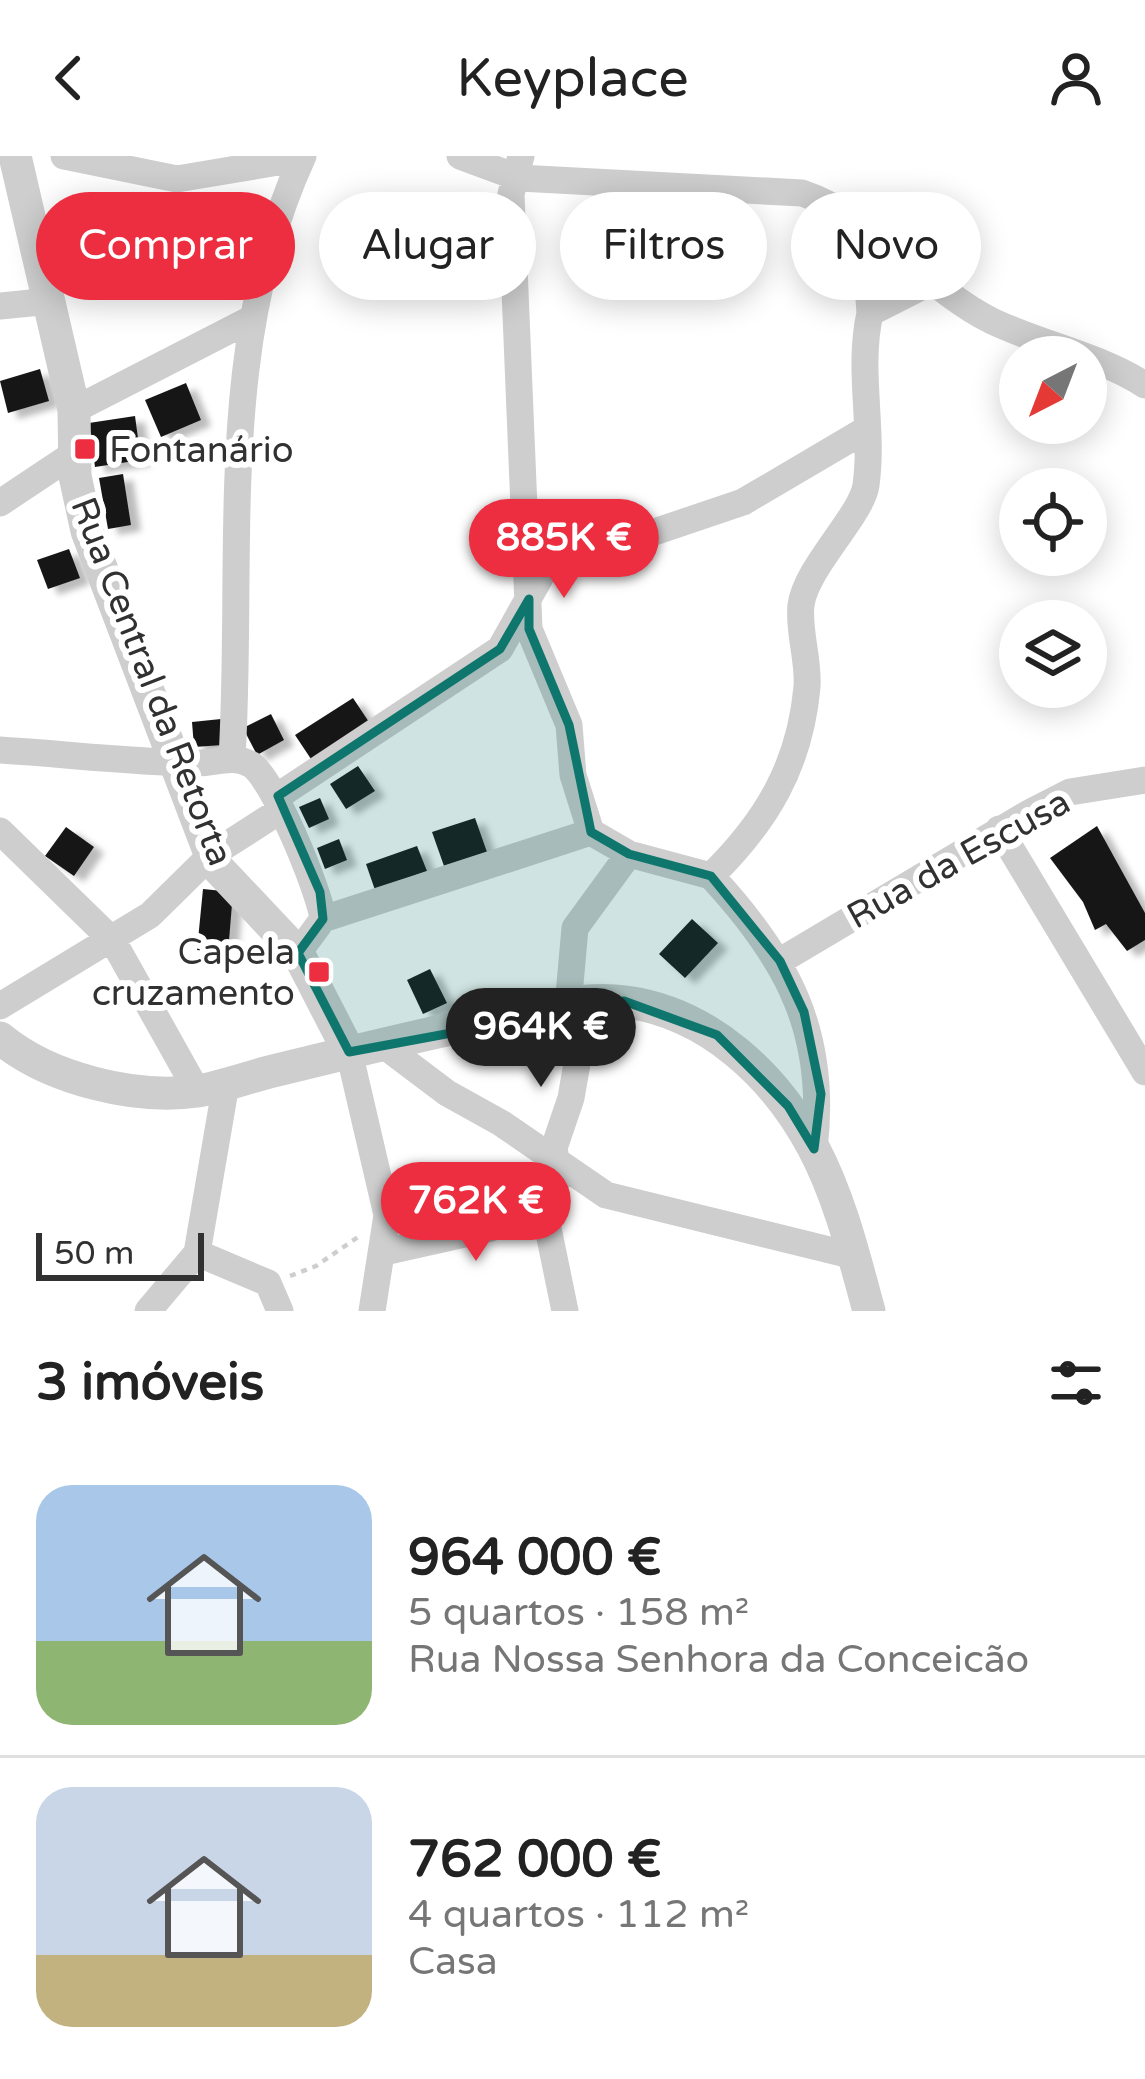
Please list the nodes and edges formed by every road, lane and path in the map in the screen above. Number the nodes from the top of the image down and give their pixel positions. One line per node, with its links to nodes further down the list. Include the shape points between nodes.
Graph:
1 (15, 156): 10 (street, Rua Central da Retorta)
2 (460, 156): 5 (street)
3 (303, 157): 4 (street, via 177,179); 13 (street)
4 (81, 158)
5 (520, 167): 6 (street); 19 (street, via 511,194)
6 (791, 193)
7 (869, 300): 12 (street)
8 (896, 300): 12 (street)
9 (958, 300): 14 (street)
10 (51, 301): 11 (street); 15 (street, Rua Central da Retorta)
11 (0, 306)
12 (870, 313): 16 (street, via 861,351)
13 (253, 318): 15 (street); 21 (street, via 233,538 239,650)
14 (1145, 385)
15 (74, 410): 17 (street, Rua Central da Retorta)
16 (867, 429): 19 (street, via 743,502 545,569); 30 (street, via 866,490 801,603 807,684 794,764 753,835)
17 (75, 453): 18 (street); 22 (street, Rua Central da Retorta, via 87,531)
18 (0, 503)
19 (529, 598): 24 (street, via 500,649); 27 (street, via 529,629 569,725 573,775)
20 (0, 750): 22 (street)
21 (232, 758): 22 (street); 24 (street, via 255,765)
22 (178, 760): 29 (street, Rua Central da Retorta)
23 (1145, 779): 25 (street, Rua da Escusa, via 1070,792)
24 (278, 804): 29 (street); 31 (street, via 320,892)
25 (999, 829): 34 (street, Rua da Escusa); 39 (street)
26 (0, 831): 32 (street)
27 (591, 832): 28 (street); 31 (street)
28 (629, 854): 30 (street); 36 (street, via 575,928)
29 (211, 855): 32 (street); 33 (street, Rua Central da Retorta)
30 (711, 876): 34 (street)
31 (323, 919): 33 (street)
32 (113, 940): 35 (street); 40 (street)
33 (298, 953): 38 (street, Rua Central da Retorta)
34 (780, 961): 41 (street, via 804,1012 821,1094)
35 (0, 1006)
36 (568, 1006): 38 (street); 41 (street, via 624,1001 717,1035 788,1106); 42 (street, via 578,1052)
37 (0, 1038): 40 (street, via 78,1078 140,1091)
38 (366, 1048): 40 (street); 42 (street); 44 (street, Rua Central da Retorta)
39 (1145, 1072)
40 (211, 1087): 45 (street)
41 (814, 1149): 46 (street)
42 (556, 1162): 43 (street, via 559,1177); 46 (street, via 606,1195)
43 (543, 1204): 44 (street, via 491,1228); 51 (street)
44 (385, 1239): 47 (path, via 368,1230 316,1266); 50 (street, Rua Central da Retorta)
45 (196, 1253): 47 (street); 48 (street)
46 (854, 1256): 52 (street)
47 (268, 1283): 49 (street)
48 (148, 1311)
49 (280, 1311)
50 (372, 1311)
51 (565, 1311)
52 (869, 1311)

